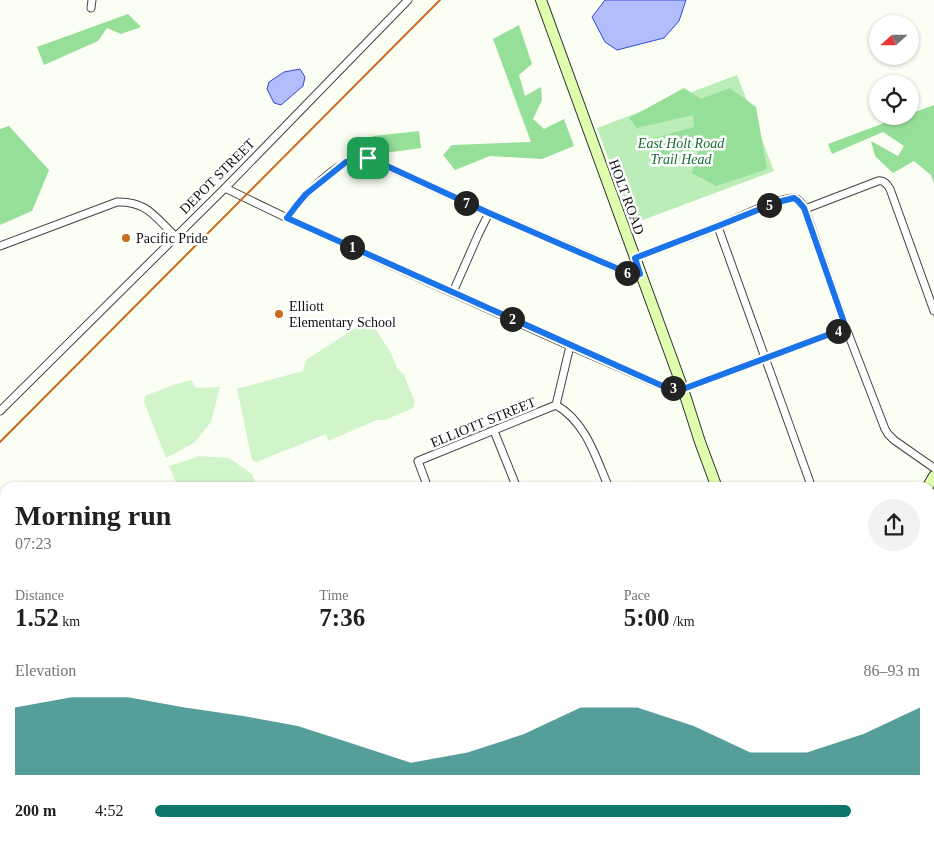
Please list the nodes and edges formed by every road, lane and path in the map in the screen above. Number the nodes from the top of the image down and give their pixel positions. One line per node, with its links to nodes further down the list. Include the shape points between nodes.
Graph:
1 (408, 0): 3 (street, DEPOT STREET)
2 (540, 0): 10 (main road, HOLT ROAD)
3 (225, 188): 6 (street); 8 (street, DEPOT STREET)
4 (804, 208): 7 (street, via 790,198); 13 (street, via 882,180 890,190); 14 (street)
5 (489, 213): 6 (street, via 368,158 359,158 346,162 306,194); 11 (street, via 628,273); 12 (street)
6 (287, 218): 12 (street)
7 (718, 226): 10 (street); 16 (street)
8 (175, 236): 9 (street, via 140,205 117,202); 19 (street, DEPOT STREET)
9 (0, 246)
10 (635, 258): 11 (main road, HOLT ROAD)
11 (640, 274): 17 (main road, HOLT ROAD)
12 (453, 292): 15 (street)
13 (934, 311)
14 (846, 328): 16 (street); 21 (street, via 888,434)
15 (570, 346): 17 (street, via 667,388); 18 (street, ELLIOTT STREET)
16 (765, 359): 17 (street); 26 (street)
17 (683, 389): 25 (main road, HOLT ROAD)
18 (556, 405): 20 (street, ELLIOTT STREET); 24 (street, via 581,428)
19 (0, 411)
20 (494, 431): 22 (street, ELLIOTT STREET, via 418,461); 23 (street)
21 (934, 468)
22 (426, 482)
23 (515, 482)
24 (606, 482)
25 (715, 482)
26 (810, 482)

